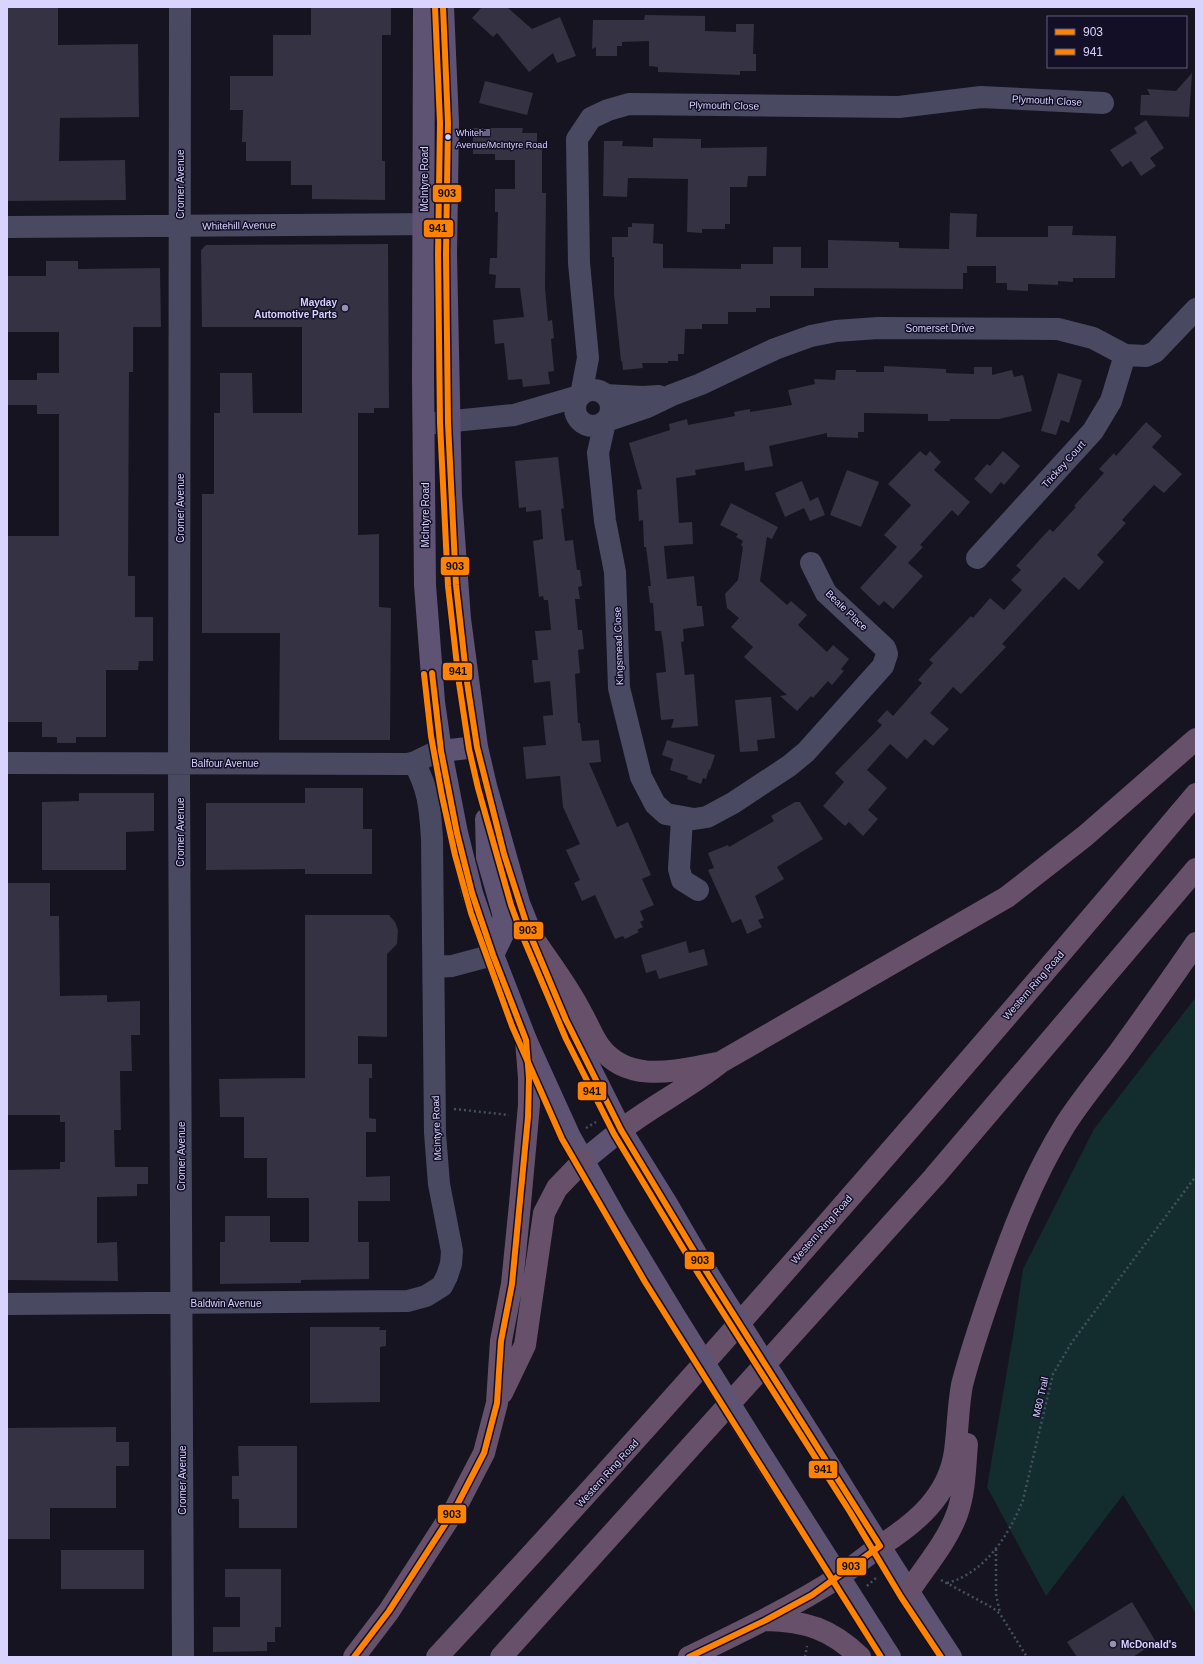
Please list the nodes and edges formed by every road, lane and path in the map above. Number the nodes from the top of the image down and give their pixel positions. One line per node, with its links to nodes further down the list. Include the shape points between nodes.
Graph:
1 (180, 7): 7 (street, Cromer Avenue)
2 (424, 7): 5 (main road, McIntyre Road)
3 (443, 7): 6 (main road, via 448,123)
4 (1103, 103): 11 (street, Plymouth Close, via 981,97 912,106 629,104 591,118 577,139 579,263)
5 (424, 224): 6 (street, Whitehill Avenue); 7 (street, Whitehill Avenue); 19 (main road, McIntyre Road)
6 (446, 224): 18 (main road)
7 (180, 226): 8 (street, Whitehill Avenue); 28 (street, Cromer Avenue)
8 (7, 227)
9 (1196, 309): 10 (street, Somerset Drive, via 1155,352 1146,356)
10 (1125, 355): 14 (street, Somerset Drive, via 1093,338 1058,329 858,329 811,336 792,342); 21 (street, Trickey Court, via 1111,401 1092,431)
11 (588, 358): 12 (street, Plymouth Close); 13 (street, Plymouth Close)
12 (604, 394): 13 (street, via 592,390); 14 (street, Somerset Drive, via 643,398); 17 (street, via 610,405)
13 (580, 395): 15 (street); 16 (street, via 575,410)
14 (672, 395): 17 (street, Somerset Drive, via 647,407)
15 (514, 416): 16 (street); 18 (street)
16 (580, 421): 17 (street, via 591,426); 20 (street, Kingsmead Close)
17 (605, 421): 20 (street, Kingsmead Close)
18 (448, 422): 19 (street); 25 (main road, via 456,586)
19 (424, 424): 26 (main road, McIntyre Road, via 425,585)
20 (598, 453): 32 (street, Kingsmead Close, via 605,521 615,572 618,674 624,714 641,778 647,791 655,804 666,814)
21 (977, 558)
22 (811, 563): 23 (street, Beale Place, via 826,593 880,642)
23 (887, 654): 32 (street, Kingsmead Close, via 883,666 806,752 789,766 707,817)
24 (1196, 740): 40 (highway, via 1085,836 1007,897)
25 (477, 747): 26 (main road); 30 (main road)
26 (441, 751): 29 (street, Balfour Avenue, via 427,755); 37 (main road, McIntyre Road, via 472,893)
27 (7, 763): 28 (street, Balfour Avenue)
28 (180, 763): 29 (street, Balfour Avenue); 47 (street, Cromer Avenue)
29 (414, 763): 38 (street, McIntyre Road, via 429,798)
30 (486, 786): 35 (main road); 37 (main road, via 487,858 503,913 504,932)
31 (1196, 794): 61 (highway, Western Ring Road, via 654,1422)
32 (682, 818): 34 (street, via 679,869 682,880)
33 (1196, 870): 62 (highway, via 934,1177)
34 (698, 890)
35 (529, 932): 40 (highway, via 581,1011 592,1034 608,1055 633,1069 650,1073 665,1073); 43 (main road, via 574,1036)
36 (1196, 944): 49 (highway, via 1066,1124 1049,1153 1033,1183 1011,1236)
37 (493, 955): 38 (street, via 452,966); 39 (main road, McIntyre Road)
38 (434, 967): 41 (street, McIntyre Road)
39 (526, 1040): 42 (highway, via 529,1078); 44 (main road, McIntyre Road)
40 (721, 1062): 43 (highway, via 699,1080 639,1116)
41 (434, 1107): 42 (path); 46 (street, McIntyre Road, via 439,1184 452,1251 451,1264)
42 (528, 1117): 50 (highway, via 512,1284 501,1341)
43 (622, 1130): 44 (main road); 51 (main road, bridge, via 706,1271)
44 (583, 1161): 50 (highway, via 557,1188 544,1213 525,1345); 54 (main road, McIntyre Road, bridge, via 671,1310)
45 (1196, 1176): 52 (path, M80 Trail, via 1072,1342 1053,1374 1023,1500 1018,1513)
46 (442, 1286): 47 (street, Baldwin Avenue, via 426,1296 408,1301)
47 (181, 1303): 48 (street, Baldwin Avenue); 59 (street, Cromer Avenue)
48 (7, 1304)
49 (983, 1316): 51 (highway, via 962,1385 955,1453 948,1475 927,1511 907,1529); 56 (highway, via 964,1479 957,1513 944,1541)
50 (497, 1404): 60 (highway, via 484,1453 455,1509 389,1611)
51 (880, 1546): 54 (main road); 56 (main road)
52 (996, 1548): 57 (path, via 996,1594); 57 (path, M80 Trail, via 970,1573 947,1583)
53 (881, 1573): 55 (path)
54 (839, 1577): 58 (highway); 65 (main road, McIntyre Road)
55 (864, 1588)
56 (908, 1593): 66 (main road)
57 (1000, 1614): 67 (path)
58 (766, 1620): 63 (highway); 64 (highway, via 794,1621 818,1627)
59 (182, 1657)
60 (354, 1657)
61 (437, 1657)
62 (501, 1657)
63 (689, 1657)
64 (860, 1657)
65 (890, 1657)
66 (951, 1657)
67 (1027, 1657)

